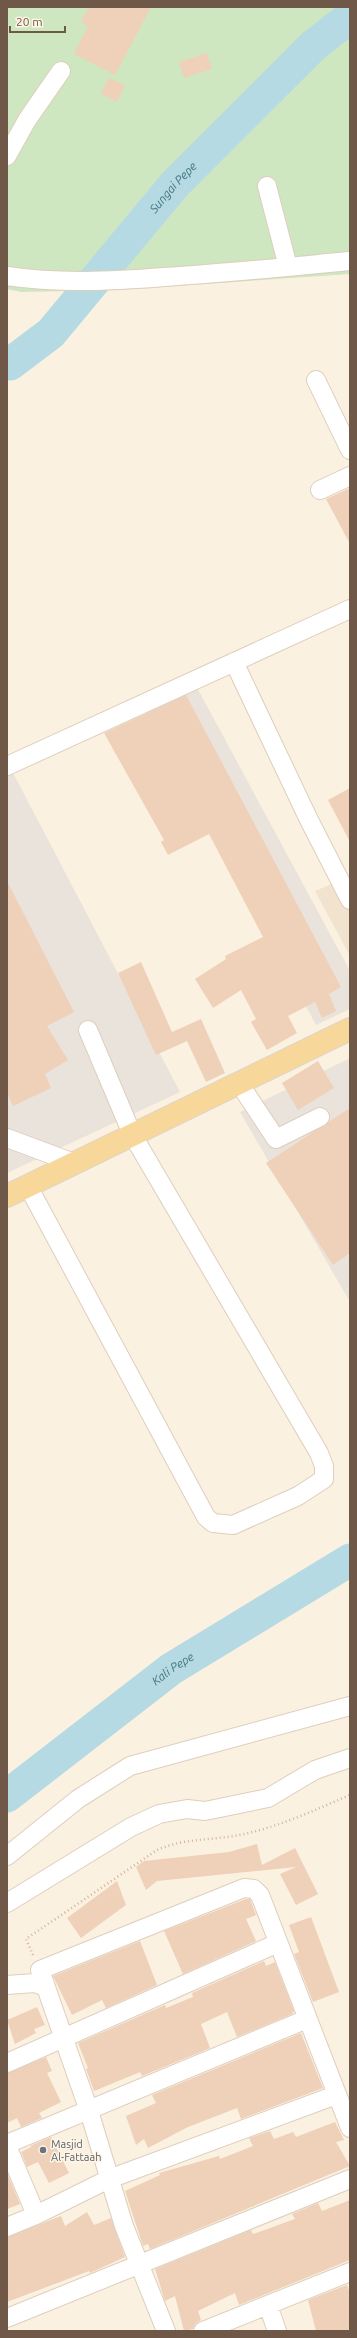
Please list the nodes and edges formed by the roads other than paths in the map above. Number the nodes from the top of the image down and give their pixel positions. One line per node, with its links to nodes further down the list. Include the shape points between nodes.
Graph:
1 (61, 71): 2 (street, via 27,120)
2 (7, 156)
3 (267, 186): 5 (street)
4 (350, 261): 5 (street)
5 (288, 267): 6 (street, via 80,282)
6 (7, 276)
7 (316, 380): 8 (street)
8 (350, 450)
9 (350, 476): 10 (street)
10 (320, 490)
11 (350, 609): 12 (street)
12 (234, 662): 13 (street); 14 (street)
13 (7, 766)
14 (350, 900)
15 (350, 1029): 17 (main road)
16 (88, 1030): 19 (street)
17 (239, 1083): 18 (street, via 276,1140); 19 (main road)
18 (320, 1117)
19 (132, 1134): 21 (main road); 22 (street, via 319,1453 324,1466 324,1479 298,1496 233,1525 213,1523 206,1517)
20 (7, 1138): 21 (street)
21 (74, 1163): 22 (main road)
22 (28, 1186): 23 (main road)
23 (7, 1196)
24 (350, 1706): 26 (street, via 130,1766 78,1799)
25 (350, 1758): 27 (street, via 314,1770 268,1798 205,1811 186,1809 159,1814 131,1827)
26 (7, 1856)
27 (7, 1903)
28 (278, 1943): 30 (street, via 260,1895 254,1889 244,1888 40,1970); 31 (street); 32 (street)
29 (7, 1985): 30 (street, via 35,1983)
30 (46, 1988): 32 (street)
31 (307, 2020): 34 (street); 35 (street)
32 (63, 2040): 33 (street); 35 (street)
33 (7, 2063)
34 (336, 2095): 36 (street); 38 (street)
35 (89, 2111): 37 (street); 38 (street)
36 (350, 2128)
37 (7, 2145): 40 (street)
38 (110, 2179): 40 (street); 42 (street, via 124,2226)
39 (350, 2179): 42 (street)
40 (36, 2215): 41 (street)
41 (7, 2227)
42 (140, 2265): 45 (street); 46 (street)
43 (350, 2272): 44 (street)
44 (268, 2305): 47 (street); 48 (street)
45 (7, 2318)
46 (166, 2331)
47 (203, 2331)
48 (277, 2331)

